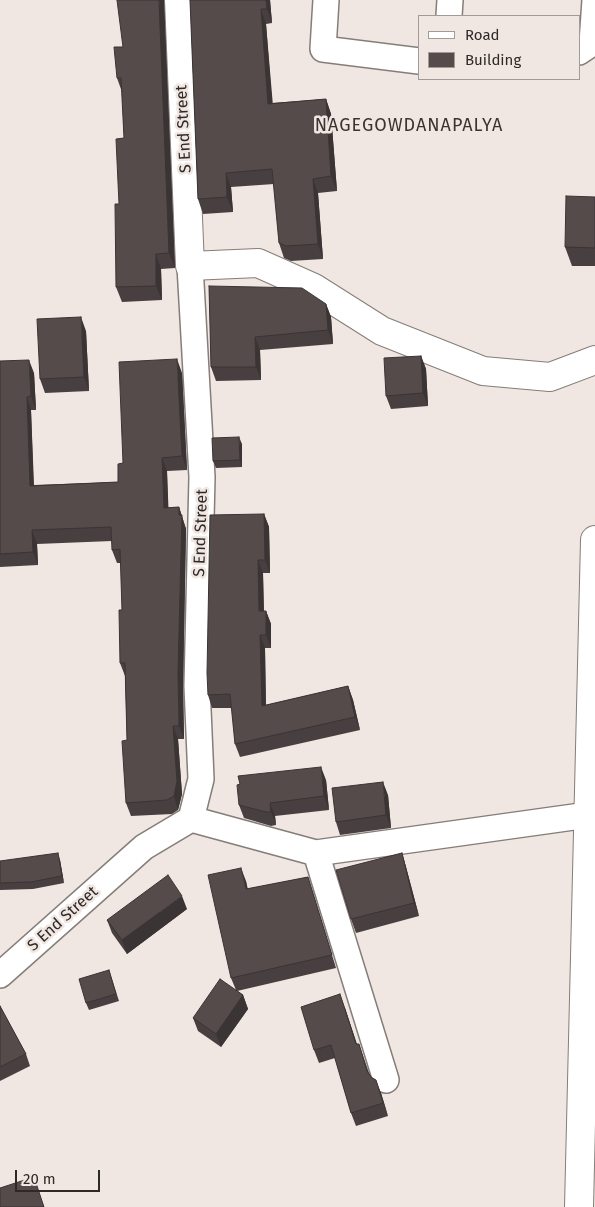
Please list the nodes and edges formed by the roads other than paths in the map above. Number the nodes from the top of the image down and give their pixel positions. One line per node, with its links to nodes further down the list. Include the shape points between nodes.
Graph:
1 (179, 0): 8 (street, S End Street)
2 (326, 0): 7 (street, via 323,49)
3 (450, 0): 5 (street)
4 (595, 0): 6 (street, via 592,43)
5 (449, 15)
6 (580, 51)
7 (418, 61)
8 (190, 266): 9 (street, via 258,263 314,288 382,332 483,371 550,377); 12 (street, S End Street, via 202,477 197,686 201,779)
9 (595, 360)
10 (595, 540): 11 (street)
11 (588, 815): 13 (street); 15 (street)
12 (191, 819): 13 (street); 14 (street, S End Street, via 144,847)
13 (316, 853): 16 (street)
14 (0, 974)
15 (589, 1070): 17 (street)
16 (386, 1080)
17 (576, 1204)

